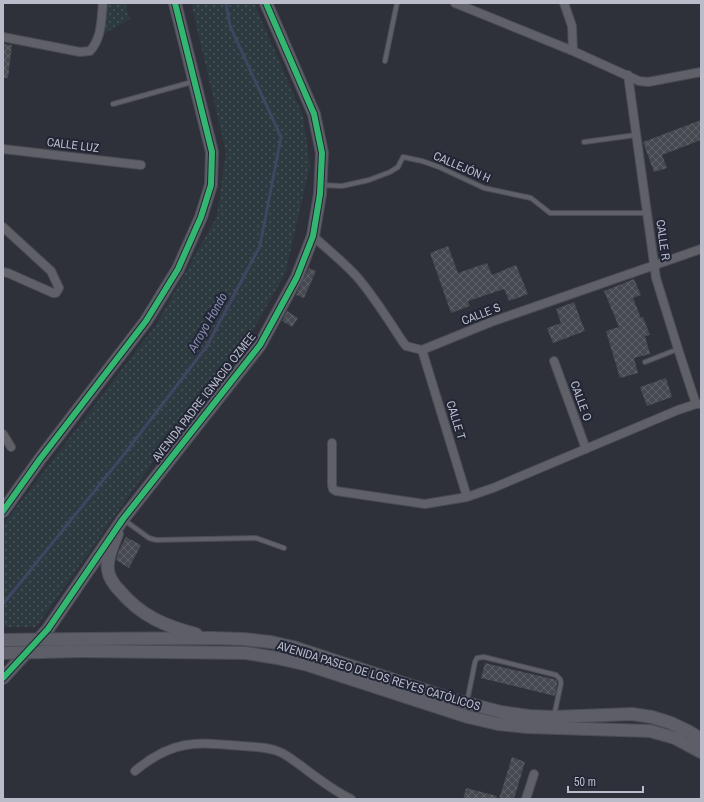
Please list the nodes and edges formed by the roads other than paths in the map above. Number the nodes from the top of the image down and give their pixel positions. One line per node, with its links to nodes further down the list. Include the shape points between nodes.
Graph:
1 (103, 3): 7 (street, via 99,37 90,51 80,52)
2 (175, 3): 12 (main road)
3 (266, 3): 18 (main road, AVENIDA PADRE IGNACIO OZMEE, via 314,114 322,153)
4 (397, 3): 9 (lane)
5 (455, 3): 8 (street)
6 (564, 3): 8 (street, via 572,26)
7 (3, 38)
8 (573, 51): 11 (street)
9 (385, 61)
10 (701, 72): 11 (street, via 648,82)
11 (628, 76): 14 (street, CALLE R)
12 (195, 81): 13 (lane); 35 (main road, via 212,152 211,185 201,217 178,269 146,321)
13 (114, 104)
14 (636, 135): 15 (lane); 19 (street, CALLE R)
15 (584, 142)
16 (3, 149): 17 (street, CALLE LUZ)
17 (141, 165)
18 (321, 185): 19 (lane, CALLEJÓN H, via 342,186 369,180 398,167 403,157 439,166 484,188 531,198 550,213); 21 (main road, AVENIDA PADRE IGNACIO OZMEE)
19 (647, 214): 23 (street, CALLE R)
20 (3, 227): 24 (street, via 51,271 58,288 56,293 53,293)
21 (313, 236): 26 (street, via 358,278 376,300 406,346); 36 (main road, AVENIDA PADRE IGNACIO OZMEE, via 297,277 260,345)
22 (701, 248): 23 (street, CALLE S)
23 (654, 265): 25 (street, CALLE R); 26 (street, CALLE S, via 491,322)
24 (3, 272)
25 (678, 349): 28 (lane); 29 (street, CALLE R)
26 (422, 350): 34 (street, CALLE T)
27 (554, 361): 33 (street, CALLE O)
28 (645, 362)
29 (698, 404): 33 (street)
30 (3, 434): 32 (street)
31 (332, 443): 34 (street, via 332,485 336,491 425,504)
32 (11, 448)
33 (586, 449): 34 (street)
34 (467, 497)
35 (3, 511)
36 (122, 520): 37 (lane, via 156,540 256,538); 38 (main road, via 108,560 108,569 114,585 139,611 166,626); 41 (main road, AVENIDA PADRE IGNACIO OZMEE, via 48,629)
37 (284, 548)
38 (211, 638): 39 (main road, AVENIDA PASEO DE LOS REYES CATÓLICOS, bridge); 42 (main road, AVENIDA PASEO DE LOS REYES CATÓLICOS, via 271,642 293,647)
39 (3, 640)
40 (3, 653): 45 (main road, AVENIDA PASEO DE LOS REYES CATÓLICOS, bridge, via 246,653 308,665 468,717 498,724 527,728 650,731 675,738)
41 (3, 678)
42 (467, 704): 43 (main road, AVENIDA PASEO DE LOS REYES CATÓLICOS, via 501,712); 43 (lane, via 475,662 477,658 484,657 556,675 561,683)
43 (554, 717): 44 (main road, AVENIDA PASEO DE LOS REYES CATÓLICOS, via 632,714 652,717)
44 (701, 739)
45 (701, 752)
46 (135, 771): 48 (street, via 149,759 185,744 209,743 269,748 284,754)
47 (534, 774): 49 (street)
48 (351, 799)
49 (526, 799)

